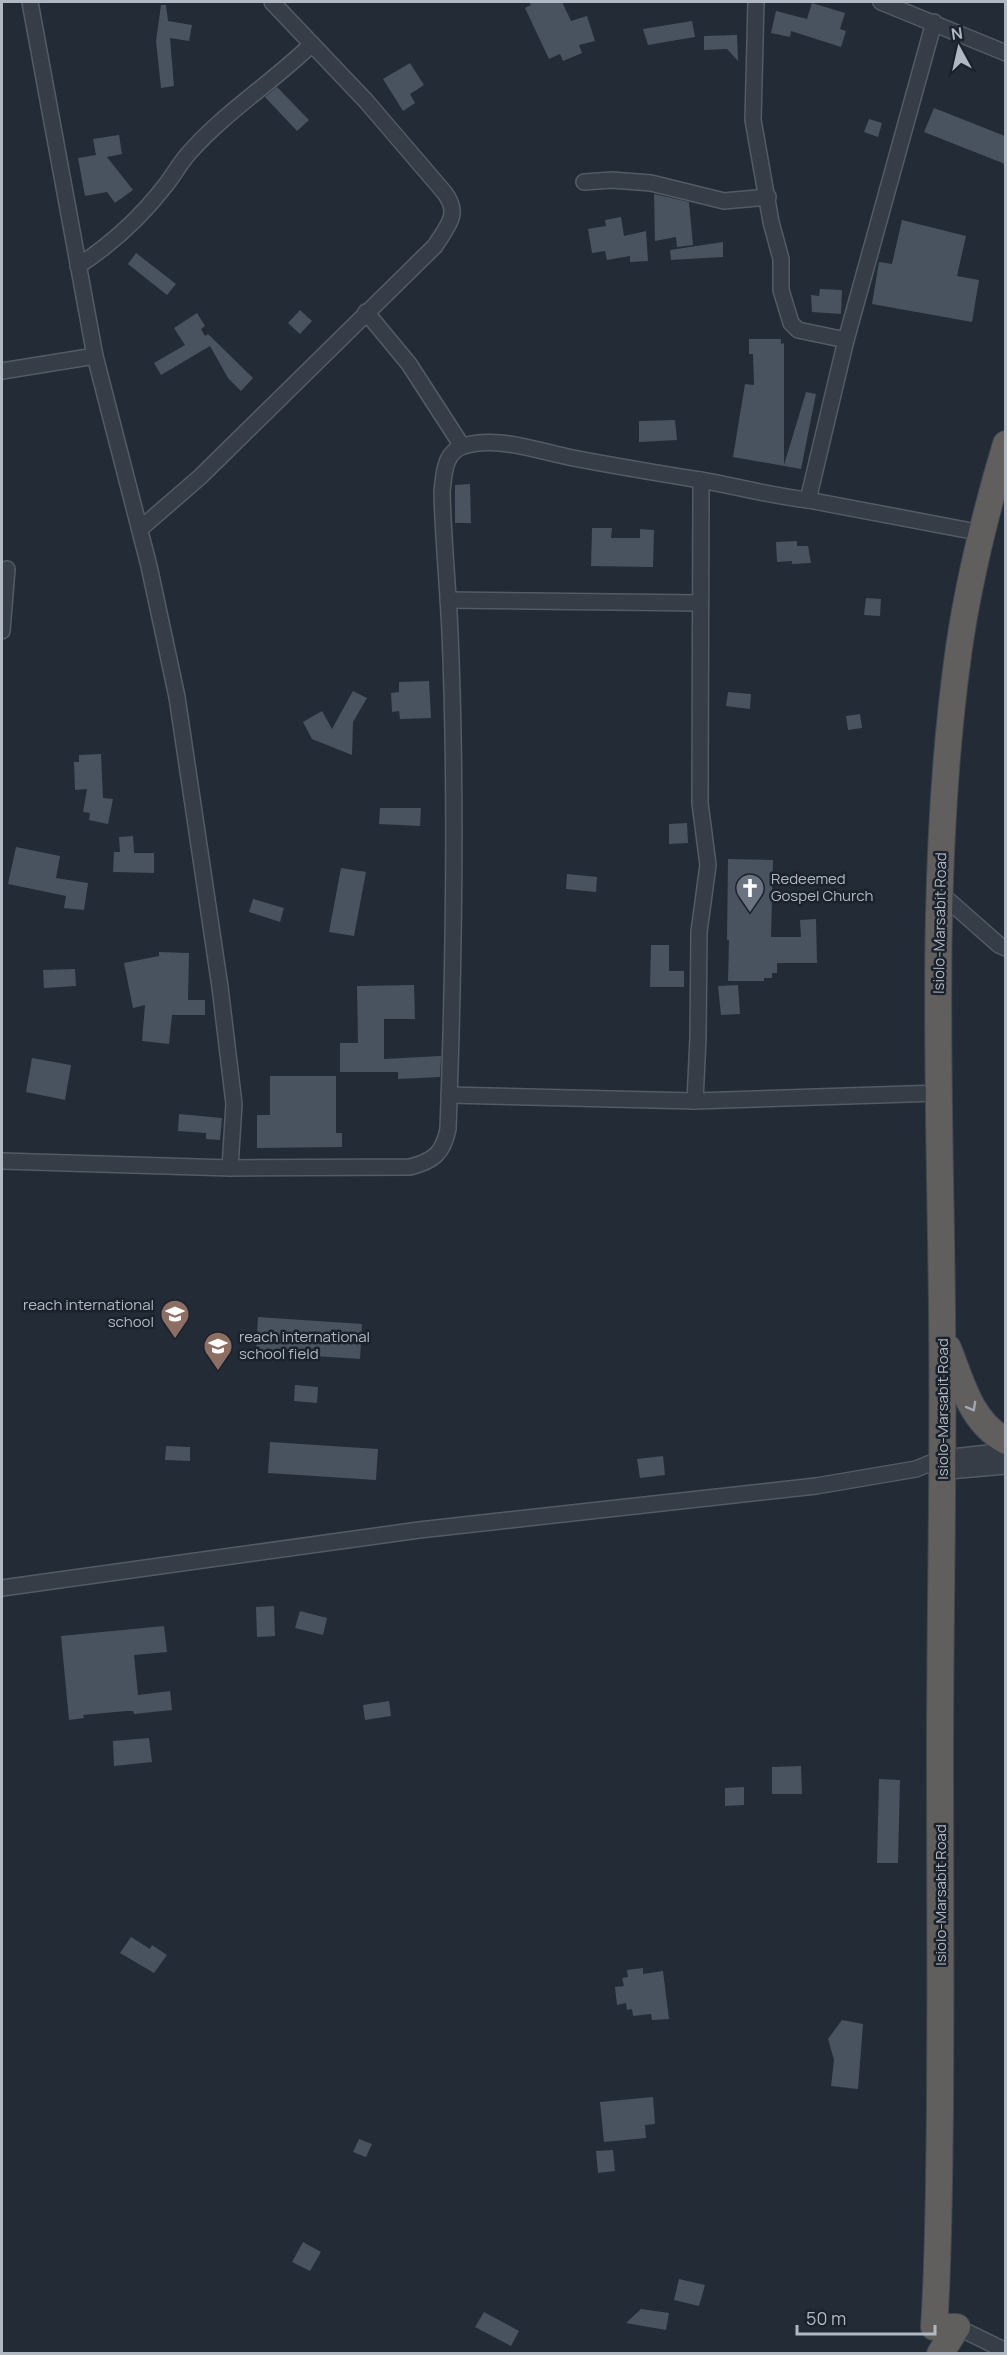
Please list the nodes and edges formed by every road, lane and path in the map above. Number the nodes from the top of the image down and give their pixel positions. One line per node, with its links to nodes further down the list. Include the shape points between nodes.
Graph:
1 (30, 2): 10 (street)
2 (272, 2): 6 (street)
3 (756, 2): 9 (street, via 753,120)
4 (881, 2): 5 (street)
5 (934, 22): 7 (street); 12 (street)
6 (312, 44): 10 (street, via 189,153 164,188 122,232); 11 (street, via 366,100 453,205 450,221 435,246)
7 (1005, 53)
8 (584, 182): 9 (street, via 651,183 724,201)
9 (768, 197): 12 (street, via 781,260 781,290 790,323 798,330)
10 (78, 266): 13 (street)
11 (366, 312): 16 (street, via 409,364); 19 (street, via 200,477)
12 (846, 340): 18 (street)
13 (95, 356): 14 (street); 19 (street)
14 (2, 371)
15 (1005, 444): 20 (highway, Isiolo-Marsabit Road)
16 (462, 446): 17 (street, via 488,442); 22 (street, via 449,456 442,492)
17 (701, 480): 18 (street); 23 (street)
18 (808, 500): 20 (street)
19 (140, 529): 31 (street, via 177,697 203,868 234,1104)
20 (982, 532): 25 (highway, Isiolo-Marsabit Road, via 959,647 945,783)
21 (7, 569): 24 (street)
22 (448, 600): 23 (street); 28 (street, via 453,747)
23 (700, 603): 29 (street, via 700,803 708,865 699,932)
24 (2, 631)
25 (940, 893): 26 (street); 27 (highway, Isiolo-Marsabit Road)
26 (1005, 948)
27 (939, 1093): 29 (street); 32 (highway, Isiolo-Marsabit Road)
28 (449, 1095): 29 (street); 31 (street, via 445,1143 426,1163 410,1167)
29 (695, 1101)
30 (2, 1161): 31 (street)
31 (230, 1168)
32 (942, 1334): 33 (highway, one-way to 33, via 969,1404 981,1421); 35 (highway, Isiolo-Marsabit Road)
33 (1005, 1441)
34 (1005, 1451): 35 (street)
35 (943, 1465): 36 (street); 37 (street, via 816,1486 418,1530); 38 (highway, Isiolo-Marsabit Road, via 940,2191 934,2326)
36 (1005, 1466)
37 (2, 1588)
38 (957, 2327): 39 (street); 40 (highway)
39 (1005, 2351)
40 (940, 2354)

